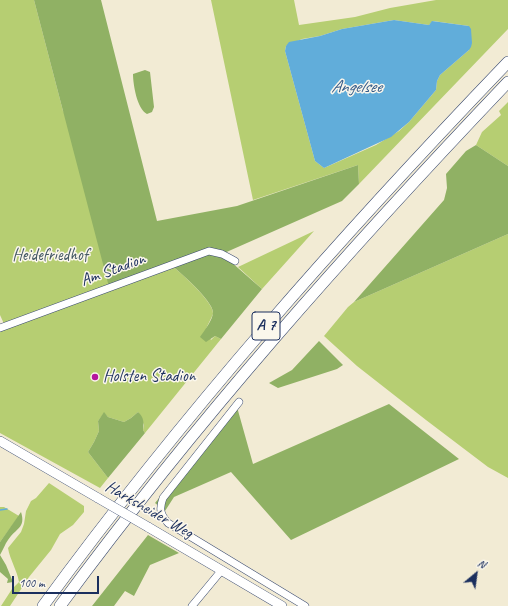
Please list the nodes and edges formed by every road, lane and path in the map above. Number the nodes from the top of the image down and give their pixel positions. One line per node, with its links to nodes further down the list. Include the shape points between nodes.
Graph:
1 (508, 62): 8 (highway, A 7, via 397,179 270,322 163,449)
2 (508, 82): 9 (highway, A 7, via 353,248 226,394 173,458)
3 (235, 261): 4 (street, Am Stadion, via 209,251)
4 (0, 328)
5 (239, 402): 12 (street, via 163,498 160,511 168,523)
6 (0, 441): 7 (main road, Harksheider Weg, bridge)
7 (221, 571): 10 (street); 11 (main road, Harksheider Weg)
8 (43, 606)
9 (60, 606)
10 (192, 606)
11 (282, 606)
12 (305, 606)

